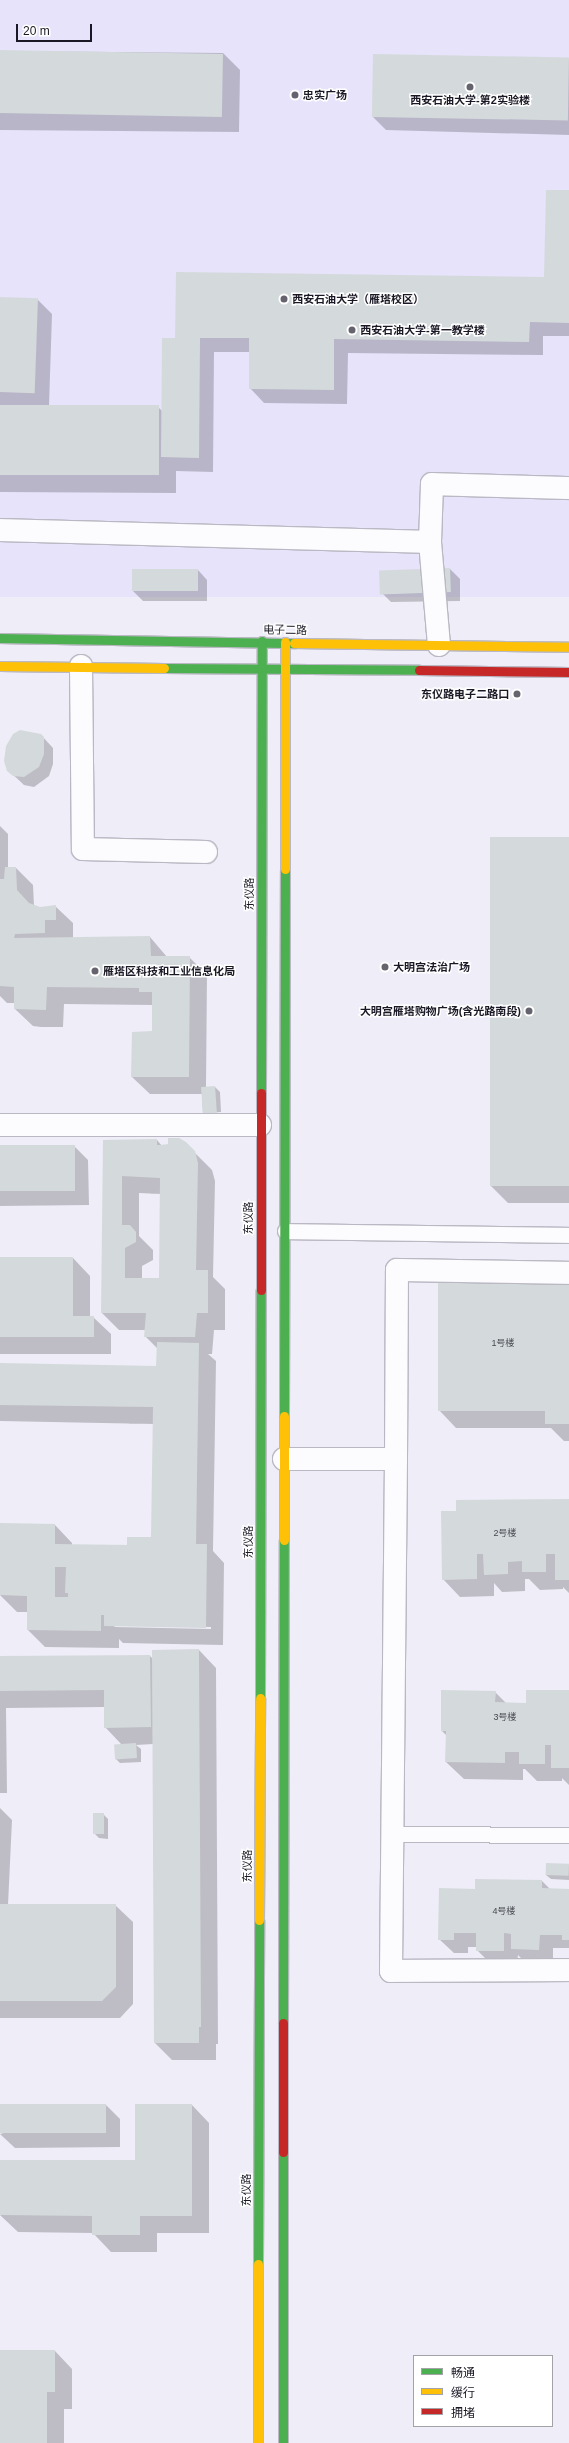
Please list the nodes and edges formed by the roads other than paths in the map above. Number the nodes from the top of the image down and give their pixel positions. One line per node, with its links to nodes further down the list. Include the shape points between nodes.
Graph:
1 (569, 488): 3 (street, via 432,484)
2 (0, 530): 3 (street)
3 (430, 542): 7 (street)
4 (0, 638): 5 (main road, 电子二路)
5 (262, 641): 6 (main road, 电子二路); 11 (main road, 东仪路)
6 (285, 642): 7 (main road, 电子二路); 12 (main road)
7 (439, 645): 8 (main road, 电子二路)
8 (569, 647)
9 (0, 666): 10 (main road)
10 (81, 666): 11 (main road); 14 (street, via 83,849)
11 (262, 669): 12 (main road); 16 (main road, 东仪路)
12 (285, 669): 13 (main road); 17 (main road)
13 (569, 672)
14 (206, 852)
15 (0, 1125): 16 (street)
16 (260, 1125): 25 (main road, 东仪路)
17 (285, 1231): 18 (lane); 20 (main road)
18 (569, 1235)
19 (569, 1273): 21 (street, via 397,1270)
20 (284, 1459): 21 (street); 26 (main road)
21 (396, 1459): 22 (street)
22 (393, 1834): 23 (lane); 24 (street, via 391,1971)
23 (569, 1835)
24 (569, 1970)
25 (258, 2443)
26 (283, 2443)

